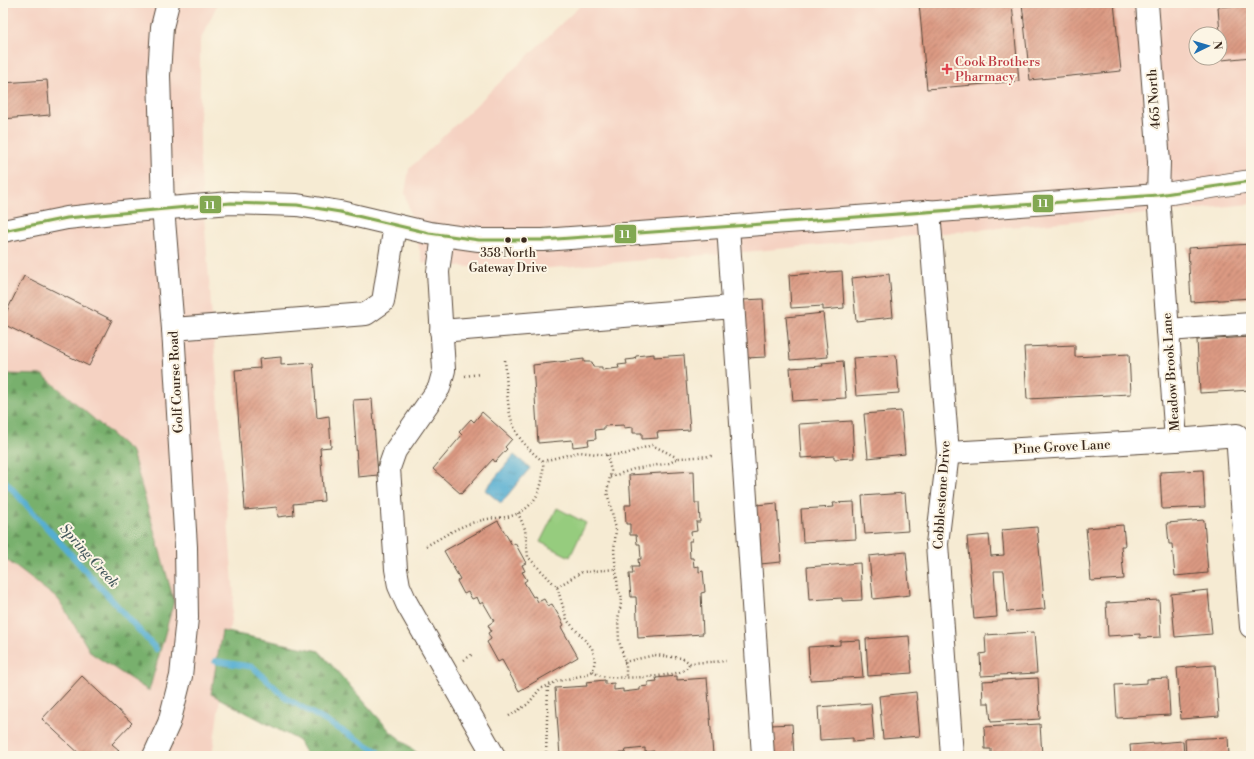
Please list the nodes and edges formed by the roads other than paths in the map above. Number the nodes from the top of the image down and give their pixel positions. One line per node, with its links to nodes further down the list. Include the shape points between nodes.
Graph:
1 (168, 3): 5 (street, Golf Course Road, via 162,27 159,75)
2 (1147, 3): 4 (street, 465 North, via 1159,162)
3 (1251, 182): 4 (street)
4 (1158, 195): 6 (street); 14 (street, Meadow Brook Lane)
5 (163, 208): 7 (street, via 230,203 297,204); 9 (street, via 67,218); 13 (street, Golf Course Road)
6 (929, 211): 8 (street); 17 (street, Cobblestone Drive)
7 (395, 225): 10 (street); 13 (street, via 383,302 366,314)
8 (728, 226): 10 (street, via 543,240 479,240); 11 (street)
9 (3, 231)
10 (443, 235): 15 (street, via 438,272)
11 (733, 307): 15 (street); 22 (street)
12 (1251, 324): 14 (street)
13 (173, 329): 20 (street, Golf Course Road, via 188,618 179,682 169,723)
14 (1168, 330): 16 (street, Meadow Brook Lane)
15 (441, 331): 21 (street, via 444,370 439,388 395,451 389,468 396,569 399,586 407,604)
16 (1176, 440): 17 (street, Pine Grove Lane); 18 (street, Meadow Brook Lane, via 1237,435)
17 (948, 453): 23 (street, Cobblestone Drive, via 937,544)
18 (1247, 515): 19 (street, Meadow Brook Lane)
19 (1251, 627)
20 (154, 756)
21 (494, 756)
22 (763, 756)
23 (952, 756)

